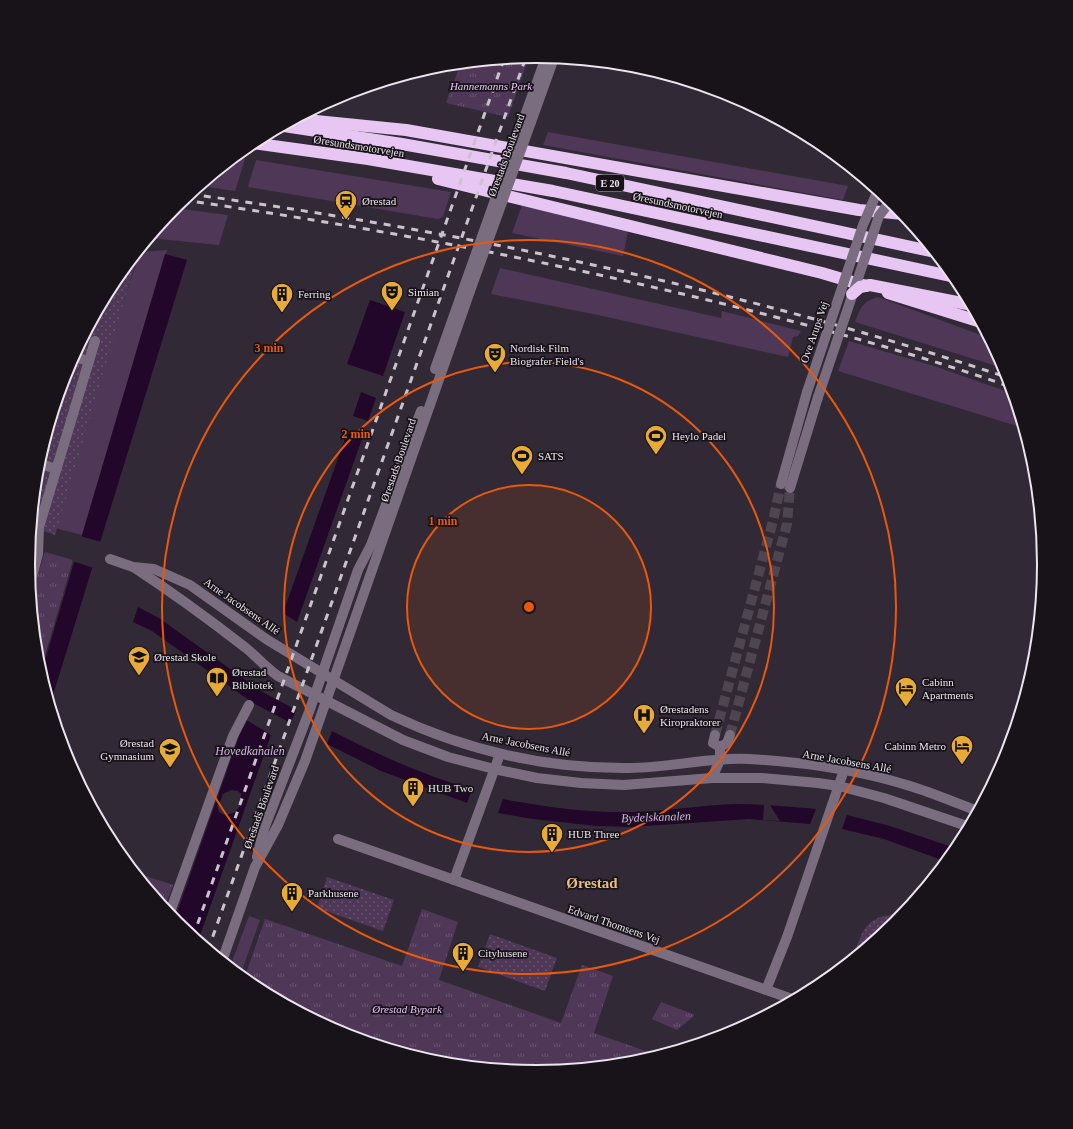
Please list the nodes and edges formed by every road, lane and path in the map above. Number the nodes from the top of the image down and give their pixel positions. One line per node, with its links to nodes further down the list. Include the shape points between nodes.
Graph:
1 (544, 63): 4 (street, Ørestads Boulevard)
2 (552, 63): 4 (street, Ørestads Boulevard)
3 (304, 121): 10 (highway, via 406,130 852,209)
4 (527, 122): 16 (street, Ørestads Boulevard, bridge)
5 (292, 127): 14 (highway, Øresundsmotorvejen / E 20, via 566,173)
6 (263, 145): 7 (highway, Øresundsmotorvejen / E 20)
7 (368, 159): 15 (highway, Øresundsmotorvejen / E 20, via 553,191); 19 (highway, via 822,273)
8 (876, 195): 13 (street, Ove Arups Vej, bridge)
9 (887, 206): 11 (street, Ove Arups Vej, bridge)
10 (894, 213)
11 (879, 216): 12 (highway); 13 (highway, bridge); 17 (street, Ove Arups Vej, bridge)
12 (901, 220)
13 (863, 225): 17 (street, Ove Arups Vej, bridge, via 807,392 785,486)
14 (927, 250)
15 (945, 275)
16 (467, 290): 30 (street, Ørestads Boulevard, via 386,509); 31 (street, Ørestads Boulevard)
17 (852, 294): 18 (highway, bridge, via 860,287 870,285)
18 (964, 303)
19 (974, 320)
20 (95, 341): 22 (street)
21 (80, 359): 22 (street)
22 (89, 361): 24 (street)
23 (45, 465): 24 (street)
24 (56, 469): 25 (street)
25 (36, 534)
26 (36, 540): 28 (street, via 38,554)
27 (110, 559): 29 (street, Arne Jacobsens Allé)
28 (35, 565)
29 (133, 566): 30 (street, Arne Jacobsens Allé, via 154,570 190,585 266,639); 32 (street, Arne Jacobsens Allé, via 248,649 268,669)
30 (317, 669): 31 (street, Arne Jacobsens Allé); 32 (street, Ørestads Boulevard)
31 (333, 679): 33 (street, Ørestads Boulevard); 38 (street, Arne Jacobsens Allé, via 409,723)
32 (314, 694): 33 (street, Arne Jacobsens Allé); 47 (street, Ørestads Boulevard, via 264,829)
33 (326, 700): 40 (street, Arne Jacobsens Allé, via 403,740 448,757); 47 (street, Ørestads Boulevard, via 305,761 278,825)
34 (249, 705): 49 (street, via 233,736)
35 (715, 735): 37 (street, via 713,743)
36 (730, 735): 37 (street, via 727,743)
37 (720, 747): 39 (street)
38 (500, 754): 39 (street, Arne Jacobsens Allé, via 558,764 629,768); 40 (street)
39 (720, 760): 41 (street, Arne Jacobsens Allé, via 748,759); 42 (street)
40 (494, 769): 42 (street, Arne Jacobsens Allé, via 566,781 624,785); 48 (street)
41 (844, 770): 43 (street); 44 (street, Arne Jacobsens Allé, via 911,786)
42 (712, 778): 43 (street, Arne Jacobsens Allé, via 762,778)
43 (839, 786): 45 (street, Arne Jacobsens Allé); 51 (street)
44 (974, 809)
45 (964, 825)
46 (338, 839): 48 (street, Edvard Thomsens Vej)
47 (255, 867): 50 (street, Ørestads Boulevard)
48 (454, 880): 51 (street, Edvard Thomsens Vej)
49 (171, 908)
50 (224, 956)
51 (766, 990): 52 (street, Edvard Thomsens Vej)
52 (789, 998)

